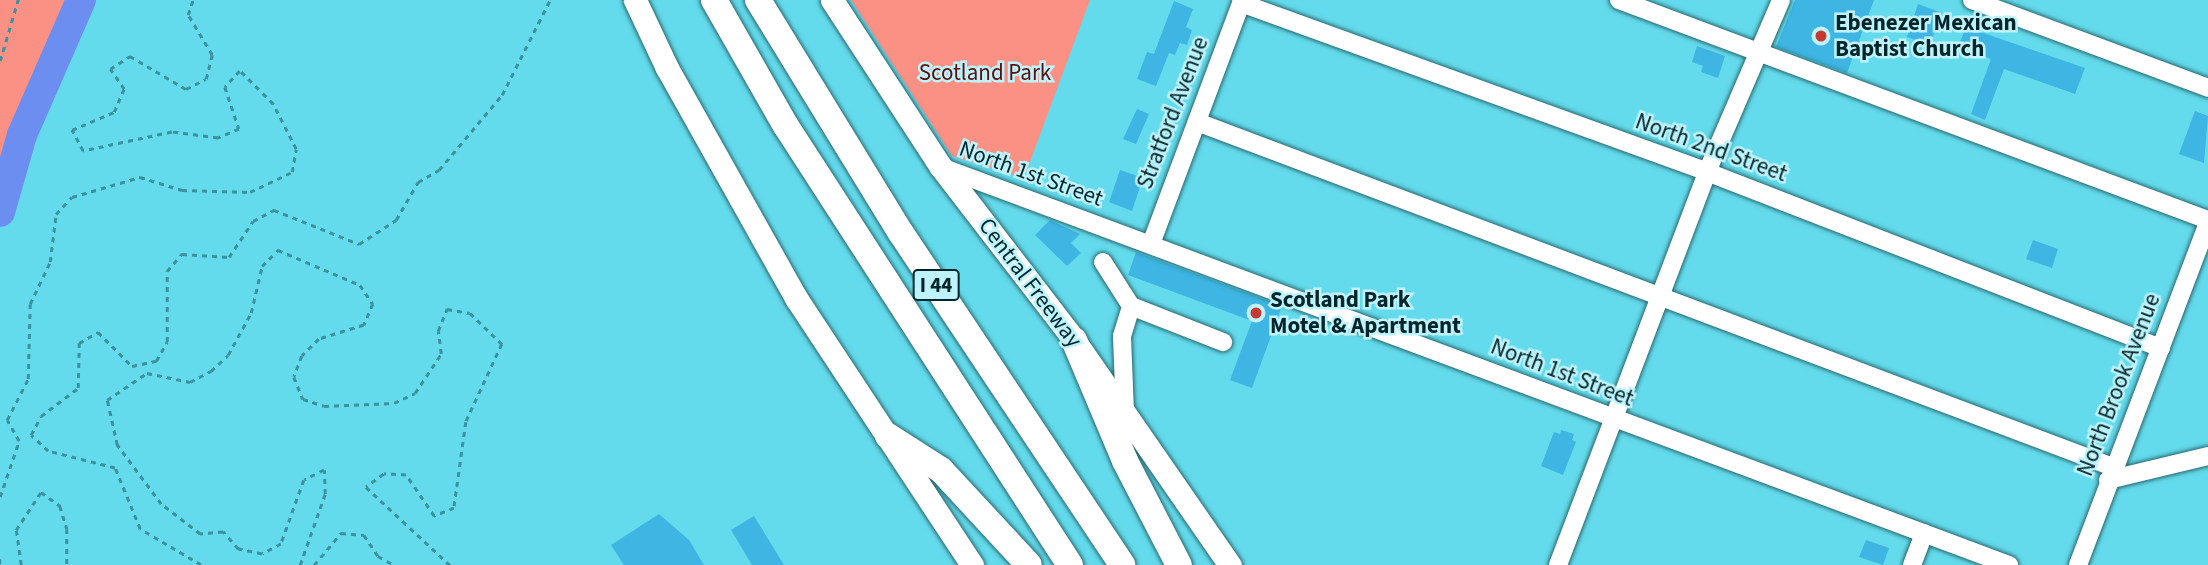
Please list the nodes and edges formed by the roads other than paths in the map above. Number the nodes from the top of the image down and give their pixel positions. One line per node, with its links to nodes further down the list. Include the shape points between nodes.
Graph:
1 (635, 0): 24 (main road, via 667,68 796,298)
2 (714, 0): 30 (highway, I 44, via 786,126)
3 (758, 0): 31 (highway, I 44, via 901,233)
4 (832, 0): 12 (main road, Central Freeway)
5 (1619, 0): 9 (street)
6 (1781, 0): 9 (street)
7 (1972, 0): 10 (street)
8 (1242, 2): 11 (street, Stratford Avenue); 13 (street, North 2nd Street)
9 (1761, 53): 13 (street); 14 (street)
10 (2208, 88)
11 (1197, 122): 15 (street, Stratford Avenue); 17 (street)
12 (941, 167): 15 (street, North 1st Street); 19 (main road, Central Freeway)
13 (1707, 172): 17 (street); 21 (street, North 2nd Street)
14 (2208, 221): 21 (street, North Brook Avenue)
15 (1151, 244): 23 (street, North 1st Street)
16 (1103, 262): 18 (street)
17 (1662, 296): 23 (street); 26 (street)
18 (1130, 306): 20 (street); 22 (street, via 1122,336)
19 (1074, 340): 22 (main road, Central Freeway); 32 (highway, via 1125,461)
20 (1223, 341)
21 (2161, 348): 26 (street, North Brook Avenue)
22 (1125, 411): 33 (main road, Central Freeway)
23 (1613, 419): 27 (street, North 1st Street); 34 (street)
24 (888, 436): 28 (main road); 29 (highway, via 941,470)
25 (2208, 456): 26 (street)
26 (2110, 474): 37 (street, North Brook Avenue)
27 (1924, 533): 35 (street); 36 (street, North 1st Street)
28 (972, 565)
29 (1029, 565)
30 (1070, 565)
31 (1122, 565)
32 (1178, 565)
33 (1230, 565)
34 (1558, 565)
35 (1912, 565)
36 (2009, 565)
37 (2077, 565)

